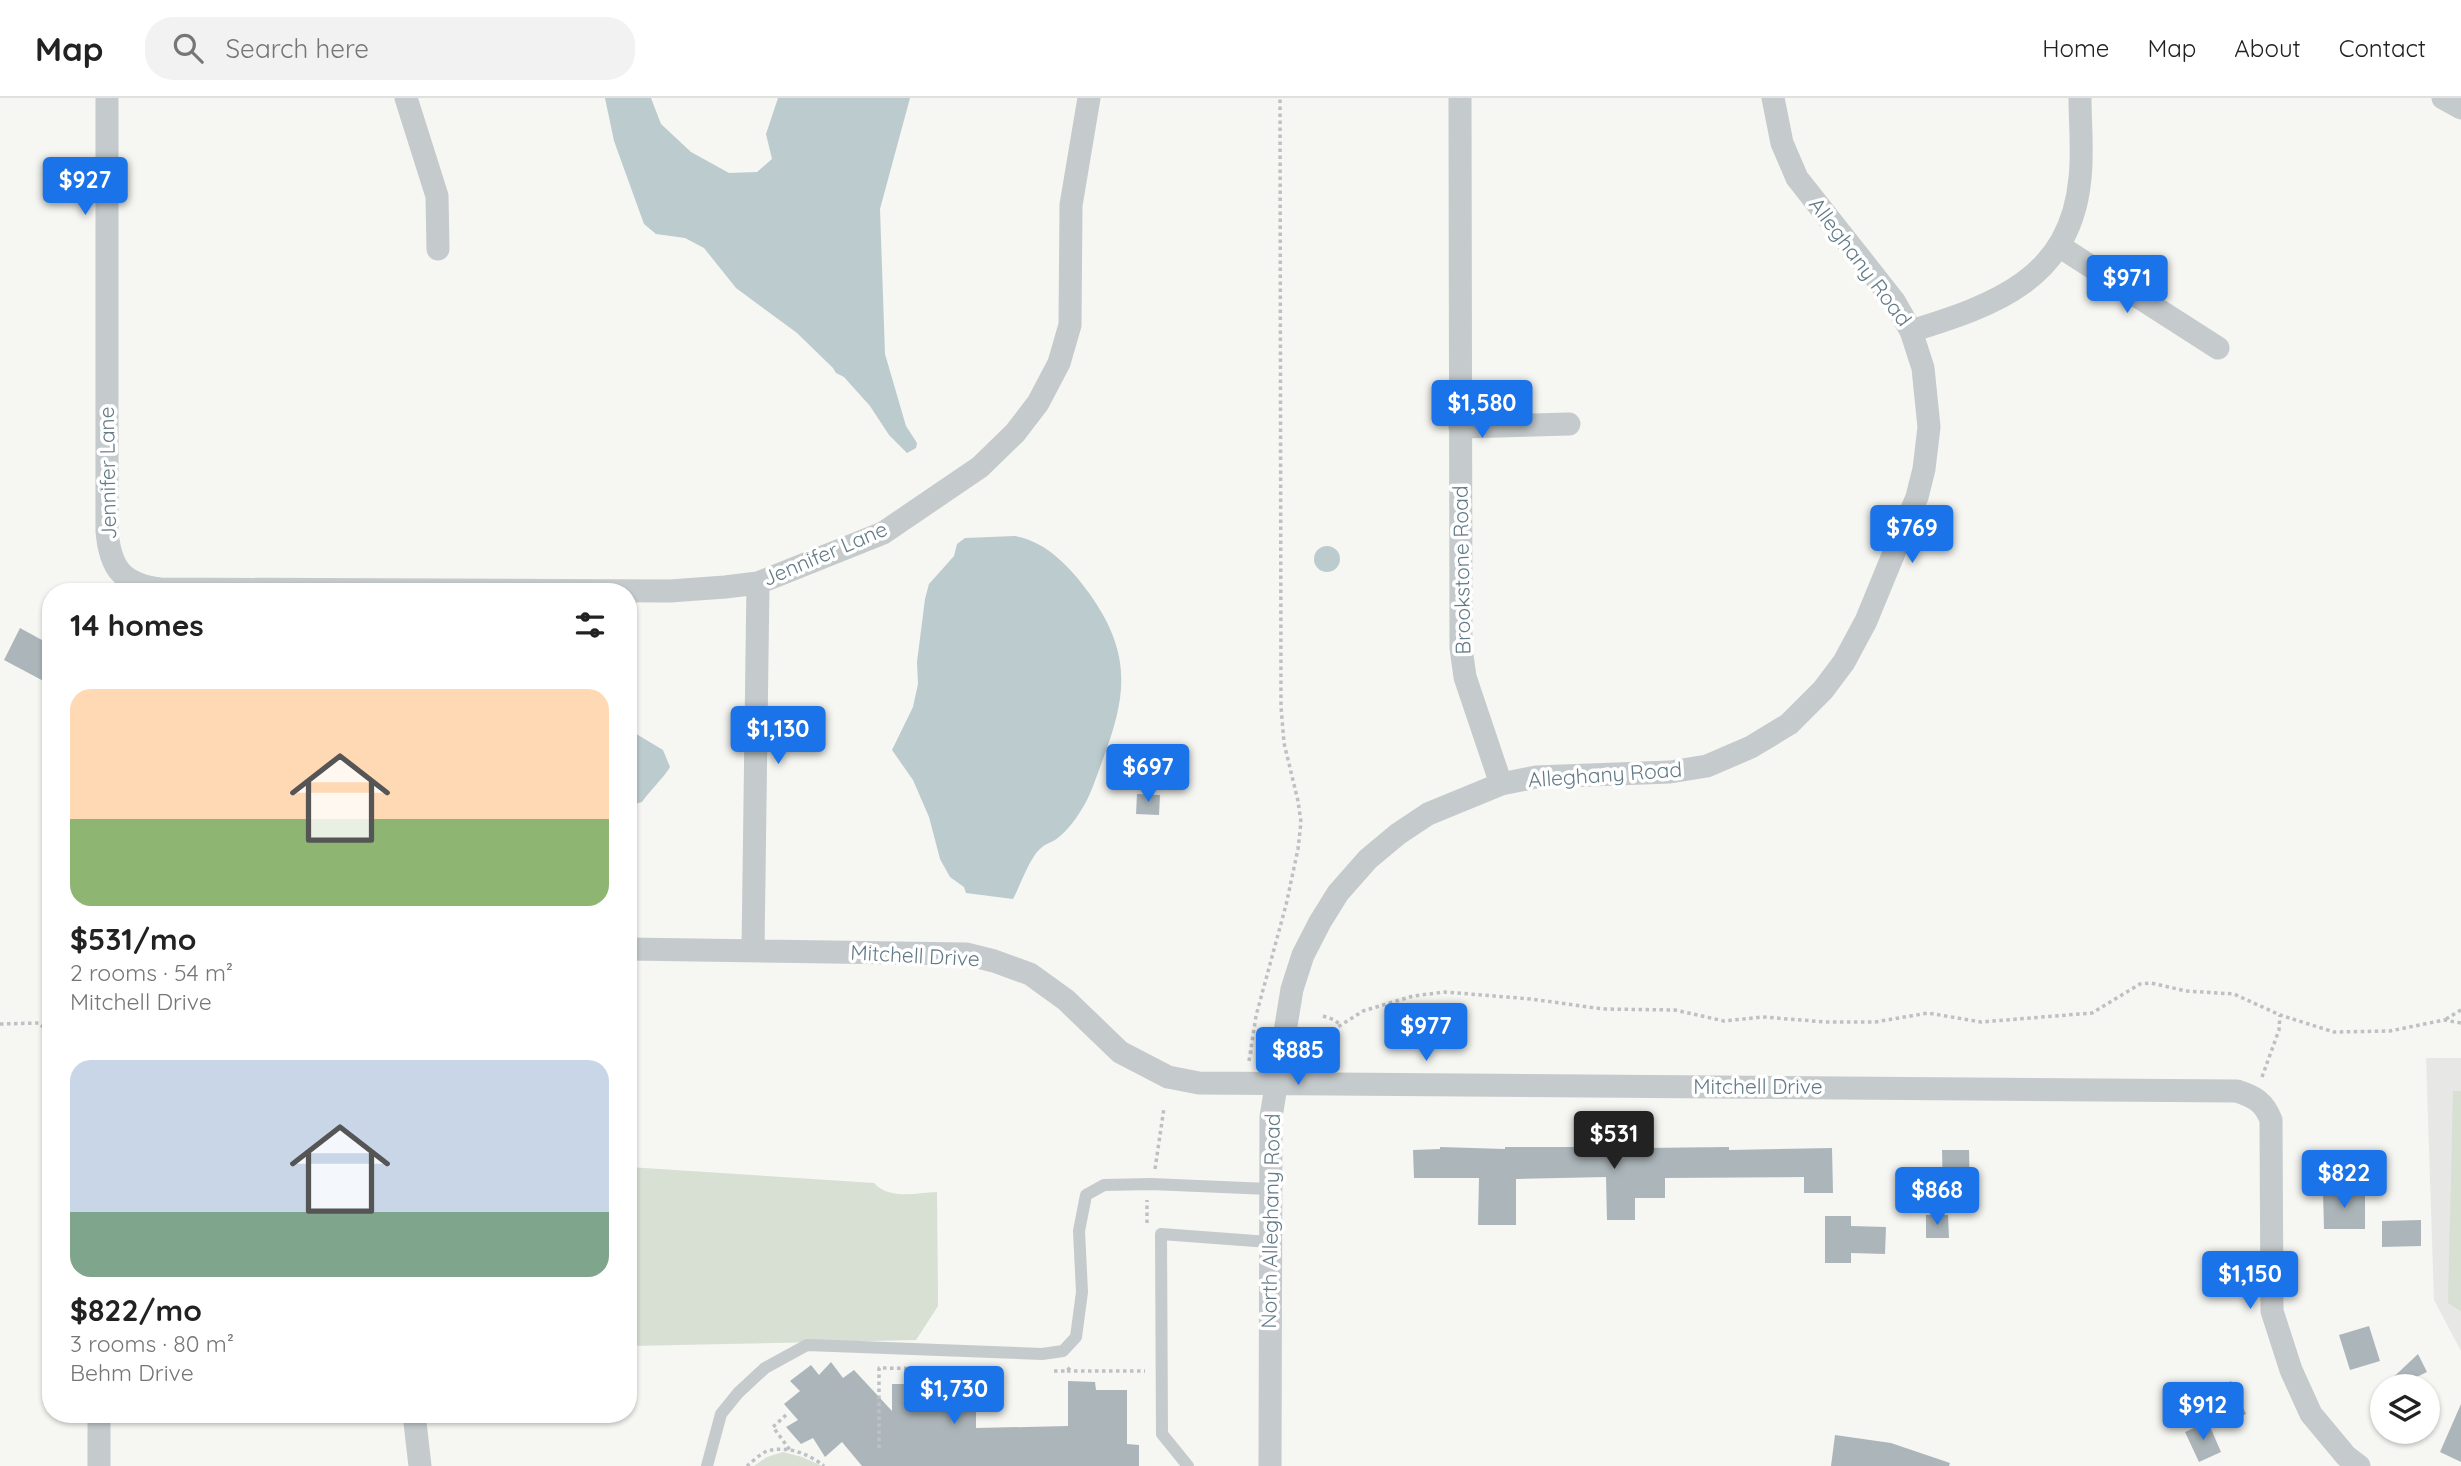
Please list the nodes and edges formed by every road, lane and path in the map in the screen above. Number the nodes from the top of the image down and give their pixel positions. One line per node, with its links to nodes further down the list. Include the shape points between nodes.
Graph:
1 (107, 98): 16 (street, Jennifer Lane, via 107,531 109,556)
2 (406, 98): 11 (street, via 437,196)
3 (1089, 98): 17 (street, Jennifer Lane, via 1071,205 1070,325 1059,363 1038,403 980,467 883,533)
4 (1280, 98): 30 (path, via 1280,706 1301,822 1286,905)
5 (1460, 98): 15 (street, Brookstone Road)
6 (1773, 98): 12 (street, Alleghany Road, via 1782,143 1797,178 1894,301)
7 (2080, 98): 10 (street, via 2080,179)
8 (2443, 98): 9 (street)
9 (2461, 108)
10 (2059, 246): 12 (street, via 2015,291 1958,317); 13 (street)
11 (438, 249)
12 (1912, 331): 19 (street, Alleghany Road, via 1923,368 1928,427 1924,469 1866,621 1823,690 1789,724 1707,766)
13 (2218, 348)
14 (1569, 424): 15 (street)
15 (1460, 427): 19 (street, Brookstone Road, via 1461,648 1465,677)
16 (135, 583)
17 (758, 583): 18 (street, Jennifer Lane); 21 (street)
18 (637, 591)
19 (1501, 784): 31 (street, North Alleghany Road, via 1428,814 1398,834 1338,893 1303,955)
20 (637, 949): 21 (street, Mitchell Drive)
21 (753, 949): 32 (street, Mitchell Drive, via 966,954 994,961 1030,974 1066,1000 1120,1052 1168,1077)
22 (2461, 1010): 25 (path)
23 (2280, 1015): 25 (path, via 2349,1034); 28 (path, via 2234,994 2151,983 2140,984 2092,1013 1995,1021 1928,1013 1875,1022 1763,1017 1724,1021 1675,1010 1603,1009 1445,992 1385,1003); 34 (path, via 2260,1083)
24 (1323, 1016): 28 (path)
25 (2444, 1020): 26 (path)
26 (2461, 1023)
27 (0, 1024): 29 (path)
28 (1340, 1025): 31 (path, via 1294,1055)
29 (42, 1026)
30 (1249, 1052): 31 (path); 32 (path)
31 (1280, 1054): 33 (street, North Alleghany Road)
32 (1249, 1084): 33 (street, Mitchell Drive)
33 (1276, 1084): 34 (street, Mitchell Drive, via 2237,1091); 35 (street, North Alleghany Road)
34 (2260, 1101): 50 (street, via 2271,1120 2272,1311 2311,1414)
35 (1269, 1189): 36 (street, North Alleghany Road); 45 (lane, via 1104,1185 1086,1195 1082,1209 1082,1293 1076,1337 1063,1351 807,1345 765,1368 721,1414)
36 (1269, 1242): 48 (lane, via 1161,1234 1162,1434); 49 (street, North Alleghany Road)
37 (1066, 1371): 38 (path)
38 (1147, 1371)
39 (786, 1415): 42 (path, via 773,1427)
40 (99, 1423): 43 (street)
41 (415, 1423): 44 (street)
42 (791, 1450): 46 (path, via 765,1452); 47 (path, via 814,1457)
43 (99, 1466)
44 (420, 1466)
45 (707, 1466)
46 (747, 1466)
47 (824, 1466)
48 (1188, 1466)
49 (1270, 1466)
50 (2359, 1466)

